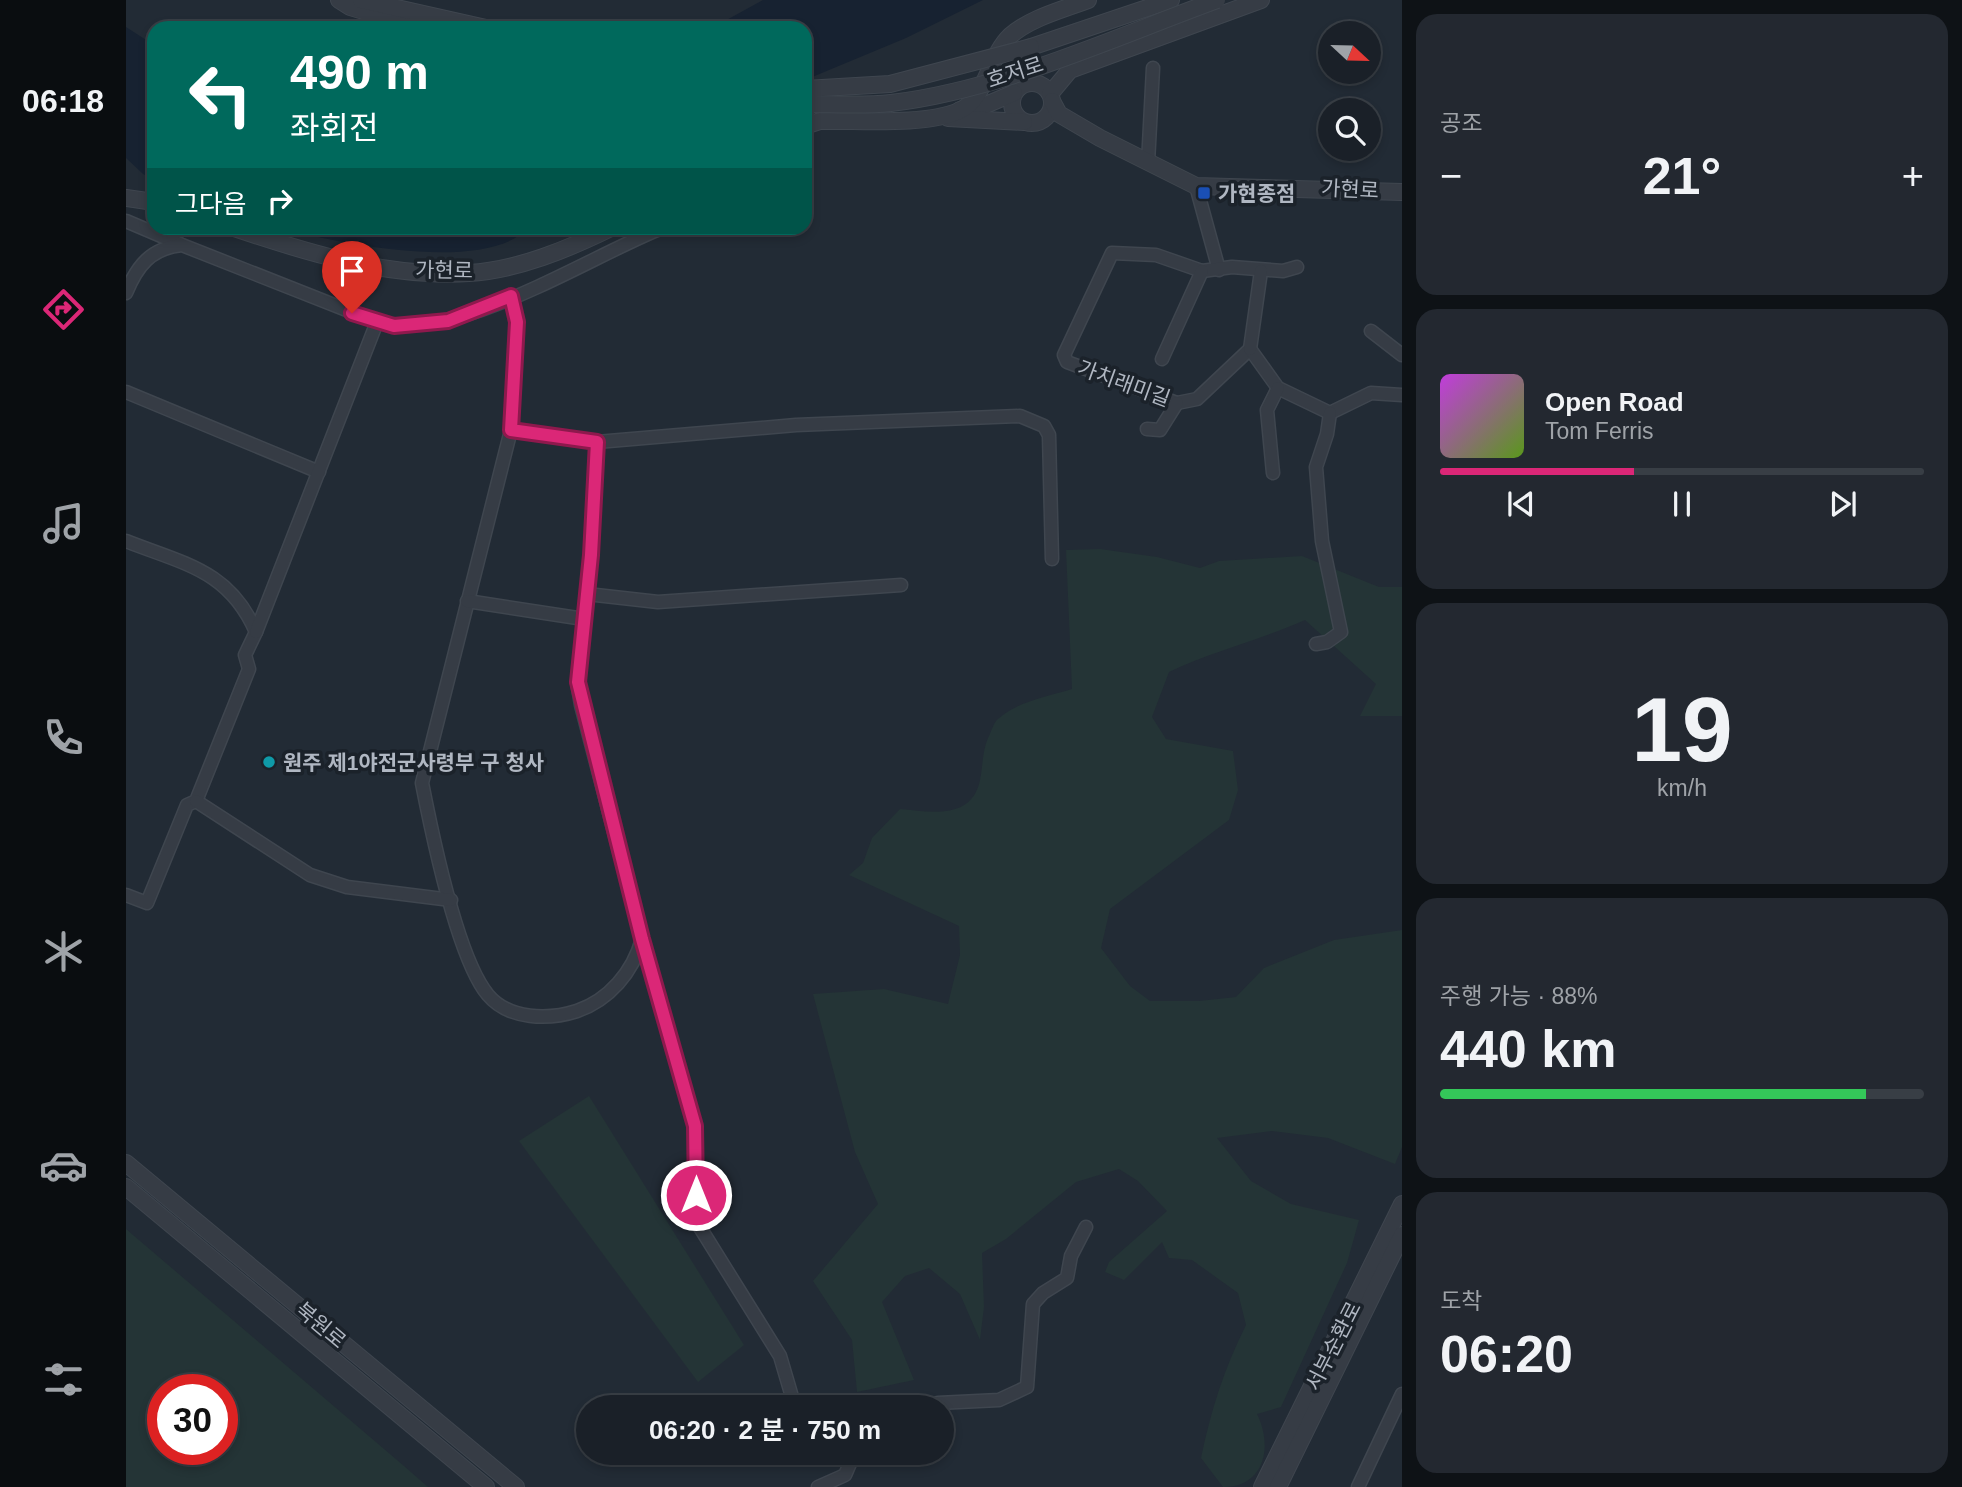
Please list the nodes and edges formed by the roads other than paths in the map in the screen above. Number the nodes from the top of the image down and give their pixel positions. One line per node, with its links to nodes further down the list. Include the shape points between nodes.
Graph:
1 (339, 0): 7 (street, via 350,7)
2 (360, 0): 7 (street)
3 (1088, 0): 13 (street, via 1045,16 1009,37 990,63 977,93)
4 (1171, 0): 9 (street, 호저로, bridge, via 1031,47 925,76 890,84)
5 (1217, 0): 12 (street, 호저로, bridge, via 1020,72 953,91 890,103)
6 (1261, 0): 11 (street, via 1070,70)
7 (422, 21)
8 (1153, 68): 18 (street)
9 (812, 89)
10 (1014, 93): 11 (street, via 1030,83 1042,85); 13 (street); 15 (street, via 1014,112)
11 (1051, 97): 15 (street, via 1049,114); 17 (street, via 1059,114)
12 (812, 104)
13 (960, 110): 14 (street)
14 (932, 118): 15 (street); 16 (street)
15 (1031, 122): 17 (street)
16 (812, 124)
17 (1100, 138): 18 (street, 가현로)
18 (1149, 163): 19 (street, 가현로)
19 (1196, 186): 20 (street, 가현로); 31 (street)
20 (1402, 192)
21 (126, 198): 22 (street)
22 (147, 201)
23 (126, 221): 24 (street)
24 (147, 230)
25 (159, 235): 29 (street)
26 (257, 235): 27 (street, 가현로, via 348,262 470,273 525,263)
27 (594, 235)
28 (646, 235): 36 (street)
29 (183, 245): 34 (street, via 153,253); 37 (street)
30 (1297, 267): 33 (street, 가치래미길)
31 (1219, 270): 32 (street, 가치래미길); 33 (street, 가치래미길)
32 (1202, 271): 41 (street); 45 (street, 가치래미길, via 1156,255 1112,253 1063,355 1067,362)
33 (1261, 271): 39 (street)
34 (130, 273): 35 (street)
35 (126, 293)
36 (511, 296): 37 (street, via 448,321 394,326); 48 (street, via 517,322)
37 (377, 322): 50 (street)
38 (1371, 331): 40 (street)
39 (1250, 349): 42 (street); 45 (street, 가치래미길, via 1198,399)
40 (1402, 355)
41 (1162, 359)
42 (1278, 388): 46 (street); 51 (street, via 1268,410)
43 (126, 392): 50 (street)
44 (1402, 395): 46 (street, via 1371,393)
45 (1177, 403): 47 (street, via 1160,430)
46 (1330, 413): 59 (street, via 1317,467 1322,541 1341,632)
47 (1147, 429)
48 (511, 430): 49 (street); 56 (street)
49 (597, 442): 53 (street, via 796,425 1020,416 1044,426 1049,435); 55 (street)
50 (319, 472): 58 (street)
51 (1273, 472)
52 (126, 541): 58 (street, via 211,575 230,590)
53 (1052, 559)
54 (901, 585): 55 (street, via 658,602)
55 (587, 594): 57 (street)
56 (467, 601): 57 (street); 62 (street, via 422,783)
57 (584, 619): 63 (street, via 578,682 581,705)
58 (256, 632): 60 (street, via 245,655 249,669)
59 (1316, 644)
60 (197, 802): 61 (street, via 187,805 147,903); 62 (street, via 310,875 346,887)
61 (126, 895)
62 (451, 900): 63 (street, via 465,952 488,995 501,1007 528,1016 561,1016 593,1006 618,986)
63 (642, 939): 70 (street, via 695,1126 696,1221 780,1356)
64 (126, 1163): 74 (street, 북원로)
65 (126, 1187): 73 (street, 북원로)
66 (1402, 1204): 76 (street, 서부순환로)
67 (1086, 1227): 71 (street, via 1067,1278 1033,1304 1027,1387 999,1400)
68 (1402, 1235): 77 (street, 서부순환로)
69 (1402, 1394): 78 (street)
70 (791, 1395)
71 (954, 1402)
72 (849, 1465): 75 (street, via 845,1475)
73 (486, 1487)
74 (516, 1487)
75 (818, 1487)
76 (1262, 1487)
77 (1278, 1487)
78 (1358, 1487)

